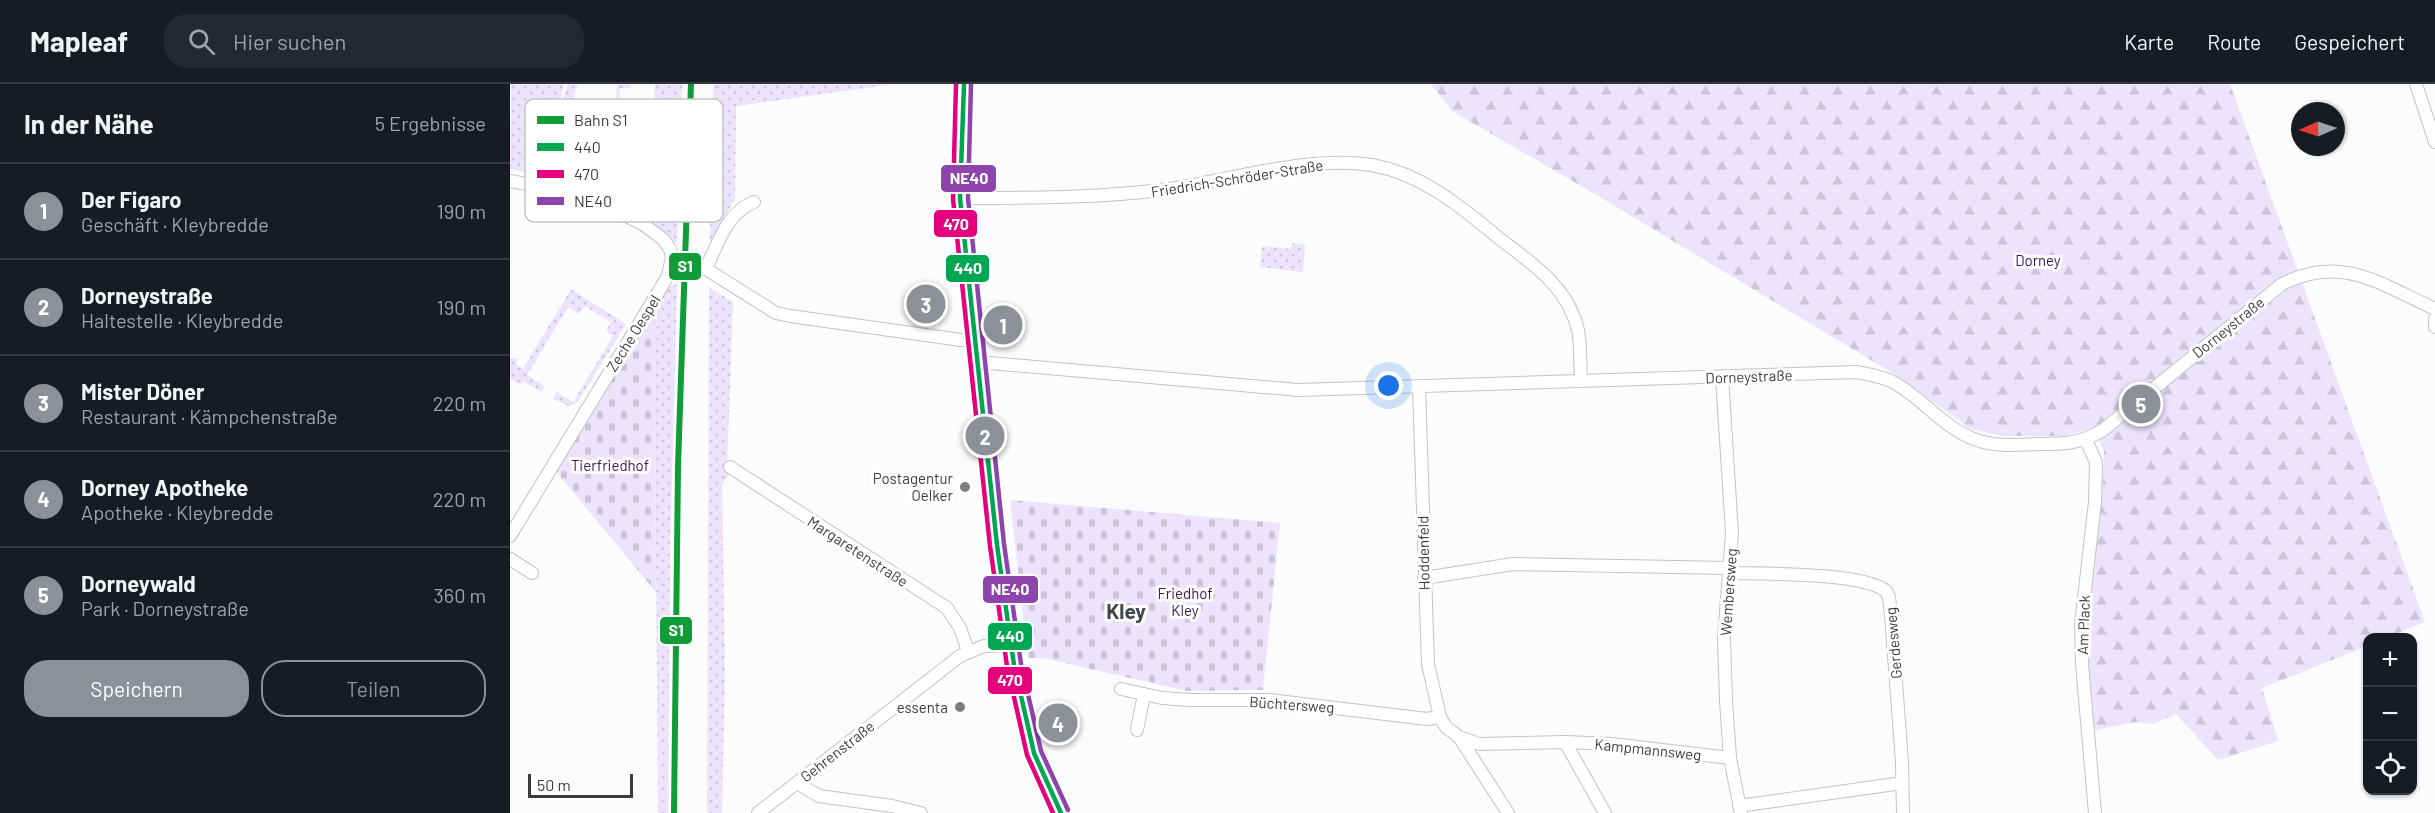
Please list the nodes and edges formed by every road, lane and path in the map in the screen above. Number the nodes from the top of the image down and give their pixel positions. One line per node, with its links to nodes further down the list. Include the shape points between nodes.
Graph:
1 (964, 84): 6 (street)
2 (2416, 84): 3 (street)
3 (2435, 142)
4 (510, 181): 5 (street, Zeche Oespel)
5 (525, 184)
6 (960, 198): 12 (street); 15 (street, Friedrich-Schröder-Straße, via 1121,194 1314,164 1372,165 1395,171 1447,197 1558,286 1577,327)
7 (754, 202): 12 (street, via 742,206 734,215 700,265 776,313)
8 (636, 222): 19 (street, Zeche Oespel, via 663,239 672,257 668,276)
9 (2435, 309): 17 (street, Dorneystraße, via 2348,272 2323,270 2300,275 2282,284)
10 (2435, 319): 11 (street)
11 (2435, 327)
12 (975, 340): 13 (street)
13 (978, 362): 16 (street, Dorneystraße, via 1261,388); 24 (street)
14 (1722, 377): 15 (street, Dorneystraße); 17 (street, Dorneystraße, via 1866,373 1893,382 1964,434 1983,442 2066,444); 21 (street, Wembersweg, via 1732,533)
15 (1581, 380): 16 (street, Dorneystraße)
16 (1419, 387): 23 (street, Hoddenfeld)
17 (2086, 440): 42 (street, Am Plack, via 2096,462 2093,530 2081,624)
18 (730, 467): 25 (street, Margaretenstraße, via 947,608)
19 (510, 536)
20 (510, 559): 22 (street)
21 (1729, 570): 23 (street, Gerdesweg, via 1522,563); 32 (street, Wembersweg, via 1724,638); 34 (street, Gerdesweg, via 1823,577 1866,583 1886,591)
22 (532, 573)
23 (1424, 578): 28 (street, Hoddenfeld, via 1428,664)
24 (1011, 645): 25 (street, Gehrenstraße); 38 (street, via 1034,753)
25 (968, 651): 33 (street, Gehrenstraße)
26 (1121, 689): 27 (street, Büchtersweg)
27 (1144, 694): 28 (street, Büchtersweg, via 1191,700 1269,700 1427,719); 29 (street)
28 (1440, 717): 30 (street)
29 (1137, 730)
30 (1459, 737): 31 (street, Kampmannsweg, via 1479,744); 39 (street)
31 (1565, 742): 32 (street, Kampmannsweg); 40 (street, Kampmannsweg)
32 (1730, 758): 35 (street, Wembersweg)
33 (796, 783): 36 (street, Gehrenstraße); 37 (street, via 819,796)
34 (1902, 783): 35 (street, Wembersweg); 41 (street, Gerdesweg)
35 (1740, 809)
36 (758, 813)
37 (921, 813)
38 (1062, 813)
39 (1508, 813)
40 (1605, 813)
41 (1903, 813)
42 (2095, 813)

